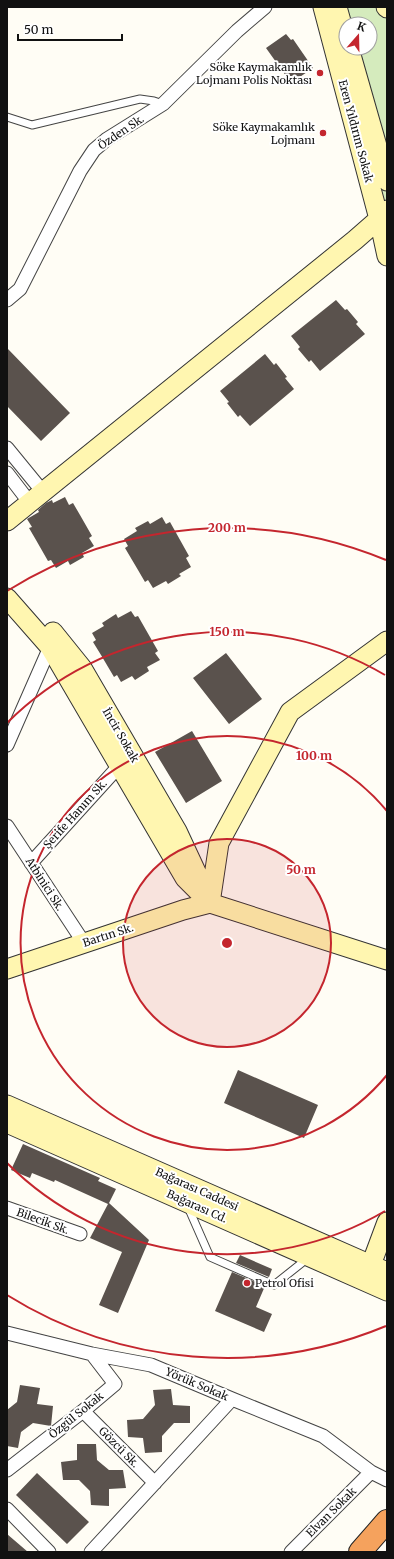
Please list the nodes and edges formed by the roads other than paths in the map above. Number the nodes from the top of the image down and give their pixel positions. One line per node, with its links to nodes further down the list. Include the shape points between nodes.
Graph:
1 (264, 7): 4 (street, Özden Sk.)
2 (323, 7): 7 (main road, Eren Yıldırım Sokak)
3 (351, 56): 6 (main road, Eren Yıldırım Sokak)
4 (163, 104): 5 (lane, via 140,99 32,125); 9 (street, Özden Sk., via 94,150 80,171 20,289)
5 (7, 117)
6 (387, 181)
7 (383, 215): 8 (main road, Eren Yıldırım Sokak); 12 (main road)
8 (387, 256)
9 (7, 300)
10 (7, 448): 12 (street)
11 (7, 473): 12 (street)
12 (37, 497): 13 (main road)
13 (7, 521)
14 (7, 585): 22 (main road, İncir Sokak, via 34,609 82,668 177,831)
15 (7, 598): 17 (main road, İncir Sokak)
16 (387, 641): 22 (main road, via 290,712 219,843)
17 (50, 647): 18 (street); 19 (main road, İncir Sokak)
18 (7, 745)
19 (120, 765): 21 (street, Şerife Hanım Sk.); 22 (main road, İncir Sokak, via 185,878)
20 (7, 826): 21 (street, Atbinici Sk.)
21 (31, 863): 23 (street, Atbinici Sk.)
22 (210, 904): 23 (main road, Bartın Sk., via 183,910); 24 (main road, İncir Sokak)
23 (84, 943): 25 (main road, Bartın Sk.)
24 (387, 960)
25 (9, 966)
26 (7, 1105): 28 (main road, Bağarası Caddesi)
27 (7, 1122): 28 (main road, Bağarası Cd.)
28 (188, 1194): 32 (main road, Bağarası Cd.); 32 (lane, via 210,1257 274,1284); 33 (main road, Bağarası Caddesi)
29 (7, 1208): 31 (street, Bilecik Sk.)
30 (387, 1222): 33 (main road)
31 (80, 1234)
32 (310, 1256): 34 (main road, Bağarası Cd.)
33 (379, 1269)
34 (387, 1291)
35 (7, 1333): 36 (street, Yörük Sokak)
36 (92, 1354): 37 (street, Yörük Sokak, via 151,1365); 38 (street, Özgül Sokak, via 115,1384)
37 (232, 1399): 40 (street, Yörük Sokak, via 324,1436); 42 (street)
38 (83, 1411): 39 (street, Özgül Sokak); 42 (street, Gözcü Sk.)
39 (7, 1470)
40 (371, 1472): 41 (street, Yörük Sokak); 47 (street, Elvan Sokak)
41 (387, 1480)
42 (156, 1483): 46 (street)
43 (7, 1510): 45 (street)
44 (387, 1521): 48 (highway)
45 (49, 1552)
46 (91, 1552)
47 (291, 1552)
48 (360, 1552)

